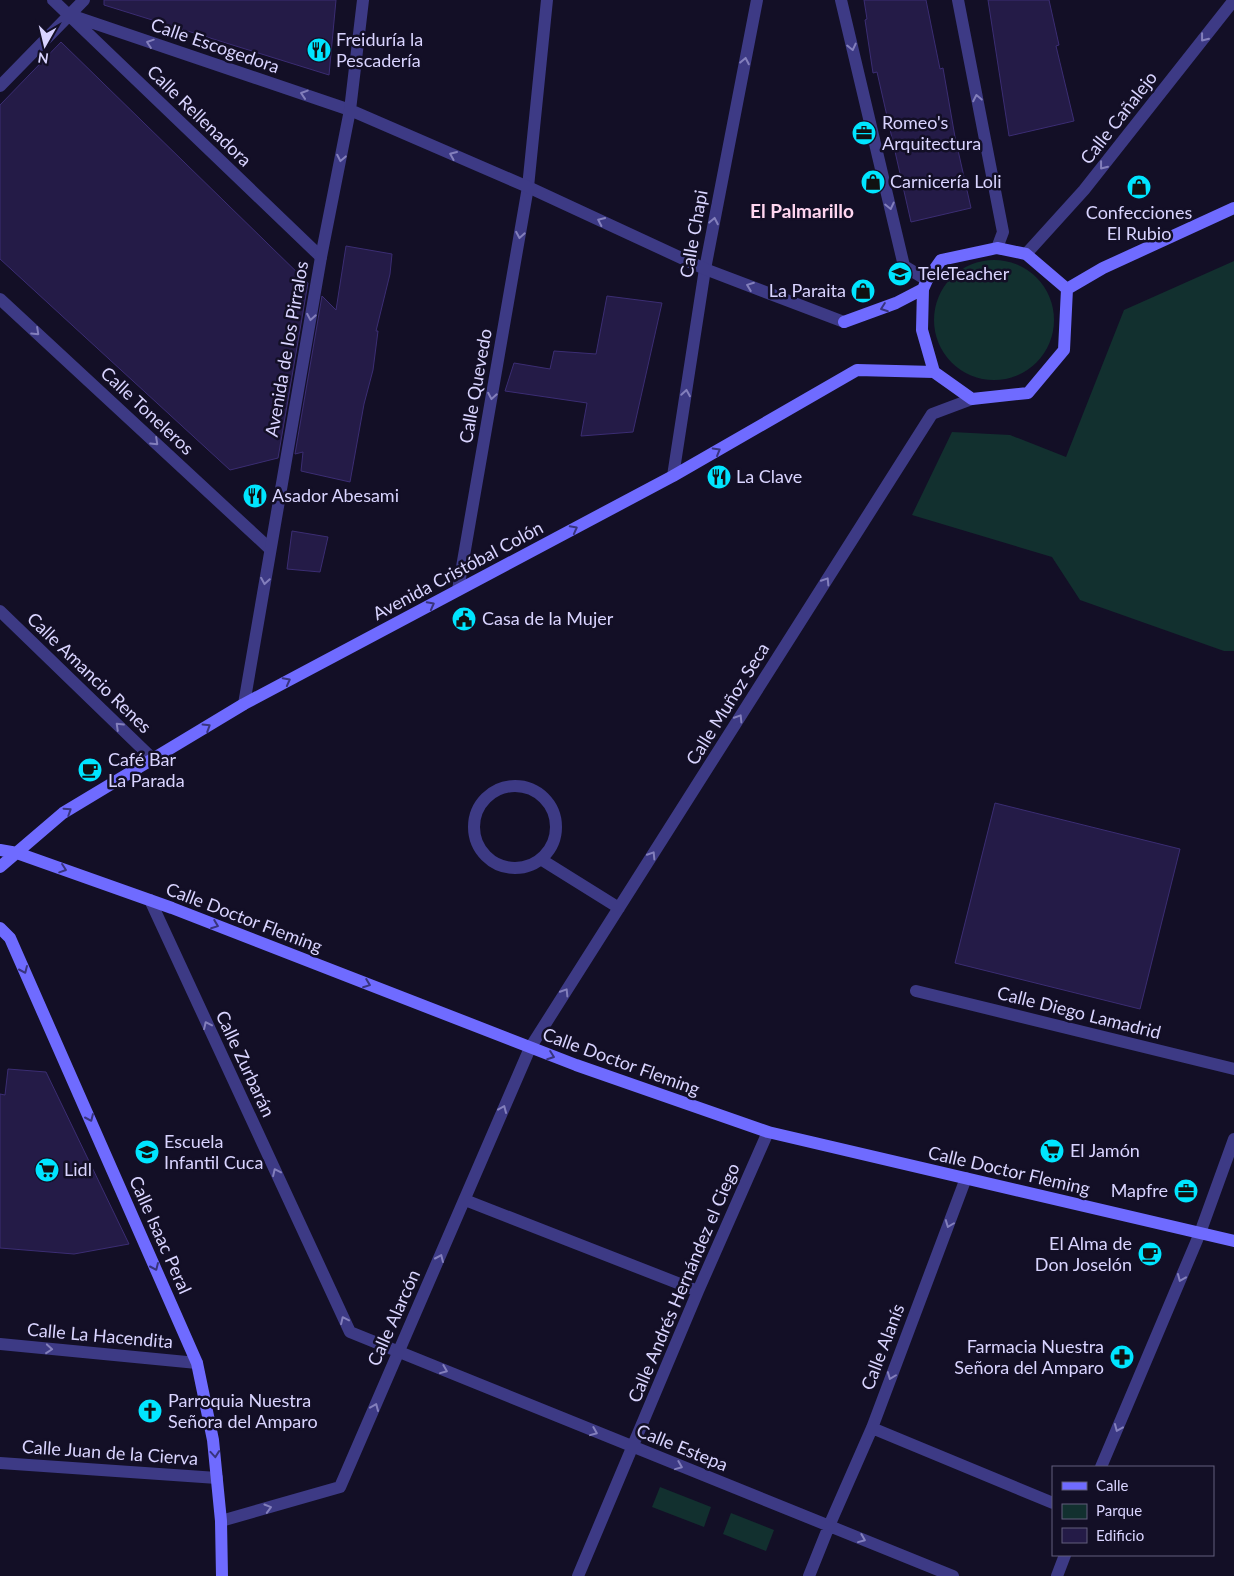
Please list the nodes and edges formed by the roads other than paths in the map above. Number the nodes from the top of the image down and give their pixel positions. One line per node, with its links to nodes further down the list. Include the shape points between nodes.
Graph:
1 (53, 0): 9 (street, Calle Rellenadora)
2 (84, 0): 9 (street)
3 (363, 0): 11 (street, Avenida de los Pirralos)
4 (547, 0): 12 (street, Calle Quevedo)
5 (757, 0): 17 (street, Calle Chapi, one-way to 5)
6 (841, 0): 18 (street, one-way to 18, via 904,266)
7 (958, 0): 14 (street, one-way to 7, via 1003,232)
8 (1234, 0): 15 (street, Calle Cañalejo, one-way to 15, via 1084,190)
9 (69, 15): 10 (street); 11 (street, Calle Escogedora, one-way to 9); 16 (street, Calle Rellenadora)
10 (0, 86)
11 (350, 110): 12 (street, one-way to 11); 16 (street, Avenida de los Pirralos, one-way to 16)
12 (528, 187): 17 (street, one-way to 12); 26 (street, Calle Quevedo, one-way to 26)
13 (1234, 208): 19 (main road, via 1103,268)
14 (997, 248): 15 (main road); 18 (main road, via 941,260)
15 (1026, 254): 19 (main road)
16 (321, 257): 25 (street, Avenida de los Pirralos, one-way to 25)
17 (705, 268): 21 (street, one-way to 17); 24 (street, Calle Chapi, one-way to 17)
18 (925, 284): 21 (main road, one-way to 21, via 896,303); 22 (main road, via 922,330)
19 (1067, 289): 23 (main road, via 1064,350 1028,393)
20 (0, 298): 25 (street, Calle Toneleros, one-way to 25)
21 (844, 322)
22 (934, 372): 23 (main road); 24 (main road, Avenida Cristóbal Colón, one-way to 22, via 857,370)
23 (972, 399): 35 (street, Calle Muñoz Seca, one-way to 23, via 932,414)
24 (673, 476): 26 (main road, Avenida Cristóbal Colón, one-way to 24)
25 (270, 549): 28 (street, Avenida de los Pirralos, one-way to 28)
26 (458, 590): 28 (main road, Avenida Cristóbal Colón, one-way to 26)
27 (0, 611): 29 (street, Calle Amancio Renes, one-way to 27)
28 (244, 704): 29 (main road, Avenida Cristóbal Colón, one-way to 28)
29 (154, 760): 31 (main road, Avenida Cristóbal Colón, one-way to 29, via 63,813)
30 (0, 850): 31 (main road, Calle Doctor Fleming)
31 (17, 853): 33 (main road, Avenida Cristóbal Colón); 34 (main road, Calle Doctor Fleming, one-way to 34)
32 (542, 860): 32 (street, via 525,868 506,868 489,860 478,846 474,828 478,810 489,795 506,787 524,787 541,794 553,809 557,827 553,845); 35 (street)
33 (0, 867)
34 (150, 900): 38 (main road, Calle Doctor Fleming, one-way to 38); 48 (street, Calle Zurbarán, one-way to 34, via 350,1332)
35 (619, 908): 38 (street, Calle Muñoz Seca, one-way to 35)
36 (0, 928): 49 (main road, Calle Isaac Peral, one-way to 49, via 10,938)
37 (916, 991): 39 (street, Calle Diego Lamadrid)
38 (530, 1048): 40 (main road, Calle Doctor Fleming, one-way to 40); 43 (street, Calle Alarcón, one-way to 38)
39 (1234, 1068)
40 (768, 1132): 42 (main road, Calle Doctor Fleming); 46 (street, Calle Andrés Hernández el Ciego)
41 (1234, 1139): 44 (street)
42 (966, 1178): 44 (main road, Calle Doctor Fleming); 50 (street, Calle Alanís, one-way to 50)
43 (465, 1200): 46 (street); 48 (street, Calle Alarcón, one-way to 43)
44 (1200, 1233): 45 (main road, Calle Doctor Fleming); 53 (street, one-way to 53)
45 (1234, 1241)
46 (698, 1291): 51 (street, Calle Andrés Hernández el Ciego)
47 (0, 1344): 49 (street, Calle La Hacendita, one-way to 49)
48 (398, 1352): 51 (street, Calle Estepa, one-way to 51); 56 (street, Calle Alarcón, one-way to 48, via 340,1487)
49 (197, 1363): 54 (main road, Calle Isaac Peral, one-way to 54, via 213,1440)
50 (872, 1428): 55 (street); 57 (street, Calle Alanís)
51 (633, 1448): 57 (street, Calle Estepa, one-way to 57); 60 (street, Calle Andrés Hernández el Ciego)
52 (0, 1462): 54 (street, Calle Juan de la Cierva)
53 (1101, 1466)
54 (217, 1478): 56 (main road, Calle Isaac Peral)
55 (1052, 1503)
56 (221, 1521): 59 (main road, Calle Isaac Peral)
57 (829, 1526): 61 (street, Calle Alanís); 62 (street, Calle Estepa, one-way to 62)
58 (1066, 1556): 63 (street)
59 (222, 1576)
60 (578, 1576)
61 (809, 1576)
62 (953, 1576)
63 (1057, 1576)

